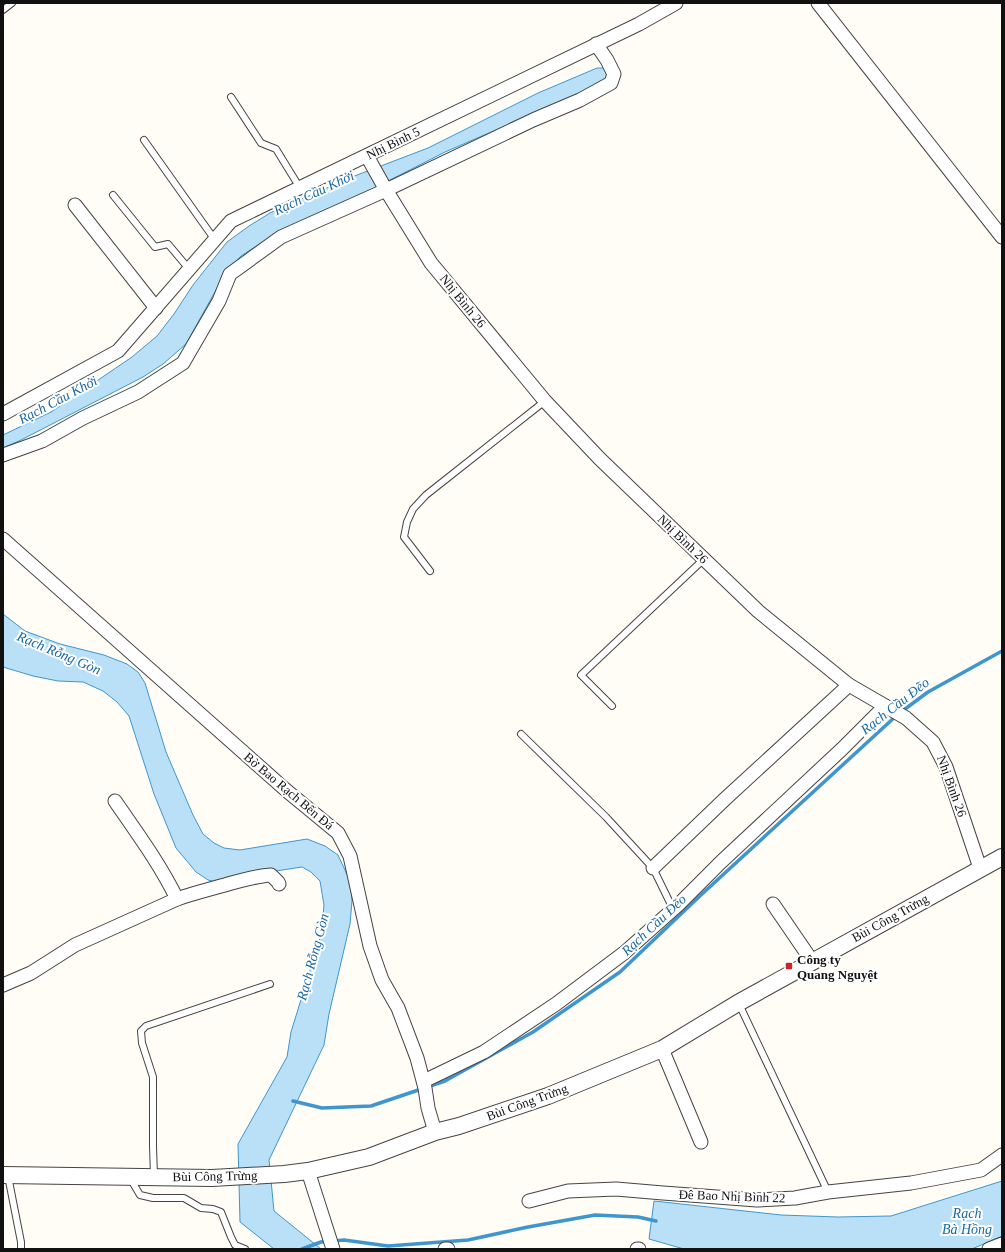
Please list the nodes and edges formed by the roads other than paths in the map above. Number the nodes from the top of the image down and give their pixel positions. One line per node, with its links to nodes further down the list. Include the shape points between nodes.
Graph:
1 (12, 3): 4 (lane)
2 (676, 3): 5 (street, Nhị Bình 5)
3 (818, 3): 13 (street)
4 (3, 10)
5 (596, 44): 8 (street, Nhị Bình 5); 10 (street, via 614,74 611,83 580,100)
6 (230, 97): 9 (lane, via 261,144 276,149)
7 (144, 140): 14 (lane)
8 (369, 159): 9 (street, Nhị Bình 5); 10 (street, Nhị Bình 26)
9 (300, 188): 14 (street, Nhị Bình 5, via 231,221)
10 (385, 189): 17 (street, Nhị Bình 26, via 432,263); 19 (street, via 281,237 230,274 219,301 183,363 138,392 42,441)
11 (113, 195): 15 (lane, via 155,247 168,244)
12 (75, 205): 16 (street)
13 (1002, 237)
14 (215, 240): 15 (street, Nhị Bình 5)
15 (189, 269): 16 (street, Nhị Bình 5)
16 (156, 308): 18 (street, Nhị Bình 5, via 118,351)
17 (545, 401): 21 (street, Nhị Bình 26, via 600,459); 22 (lane, via 426,495 413,509 404,537)
18 (3, 414)
19 (3, 455)
20 (3, 539): 40 (street, Bờ Bao Rạch Bến Đá, via 286,791 338,833 350,856 370,946 382,980 398,1008)
21 (704, 560): 23 (street, Nhị Bình 26, via 758,611); 24 (lane, via 581,675)
22 (430, 571)
23 (849, 685): 25 (street, Nhị Bình 26); 29 (street)
24 (612, 706)
25 (888, 708): 30 (street, Nhị Bình 26, via 906,718 933,742 940,754); 34 (street, via 720,862)
26 (521, 734): 29 (lane, via 606,817)
27 (115, 801): 32 (street, via 170,884)
28 (1002, 857): 30 (street, Bùi Công Trừng)
29 (653, 868): 34 (lane)
30 (980, 868): 35 (street, Bùi Công Trừng)
31 (279, 884): 32 (street, via 271,876 264,876)
32 (177, 899): 37 (street, via 75,945 31,973)
33 (773, 904): 35 (street)
34 (673, 909): 40 (street, via 624,953 556,1004 484,1052)
35 (812, 961): 38 (street, Bùi Công Trừng)
36 (270, 984): 47 (lane, via 146,1026 141,1031 142,1043 153,1077)
37 (3, 985)
38 (738, 1003): 39 (street, Bùi Công Trừng); 48 (lane)
39 (662, 1049): 41 (street, Bùi Công Trừng, via 548,1096); 42 (street)
40 (424, 1083): 41 (street, Bờ Bao Rạch Bến Đá)
41 (435, 1132): 44 (street, Bùi Công Trừng, via 369,1157)
42 (701, 1142)
43 (1002, 1155): 48 (street, Đê Bao Nhị Bình 22, via 981,1170 918,1182)
44 (308, 1171): 47 (street, Bùi Công Trừng, via 212,1178); 53 (street)
45 (5, 1175): 46 (street, Bùi Công Trừng); 51 (lane)
46 (129, 1177): 47 (street, Bùi Công Trừng); 52 (lane, via 140,1195 153,1198 184,1198 202,1208 221,1212 236,1245)
47 (154, 1177)
48 (828, 1192): 49 (street, Đê Bao Nhị Bình 22, via 795,1198 756,1200 616,1188 568,1190)
49 (529, 1200)
50 (1002, 1244): 54 (street)
51 (21, 1249)
52 (245, 1249)
53 (333, 1249)
54 (989, 1249)

